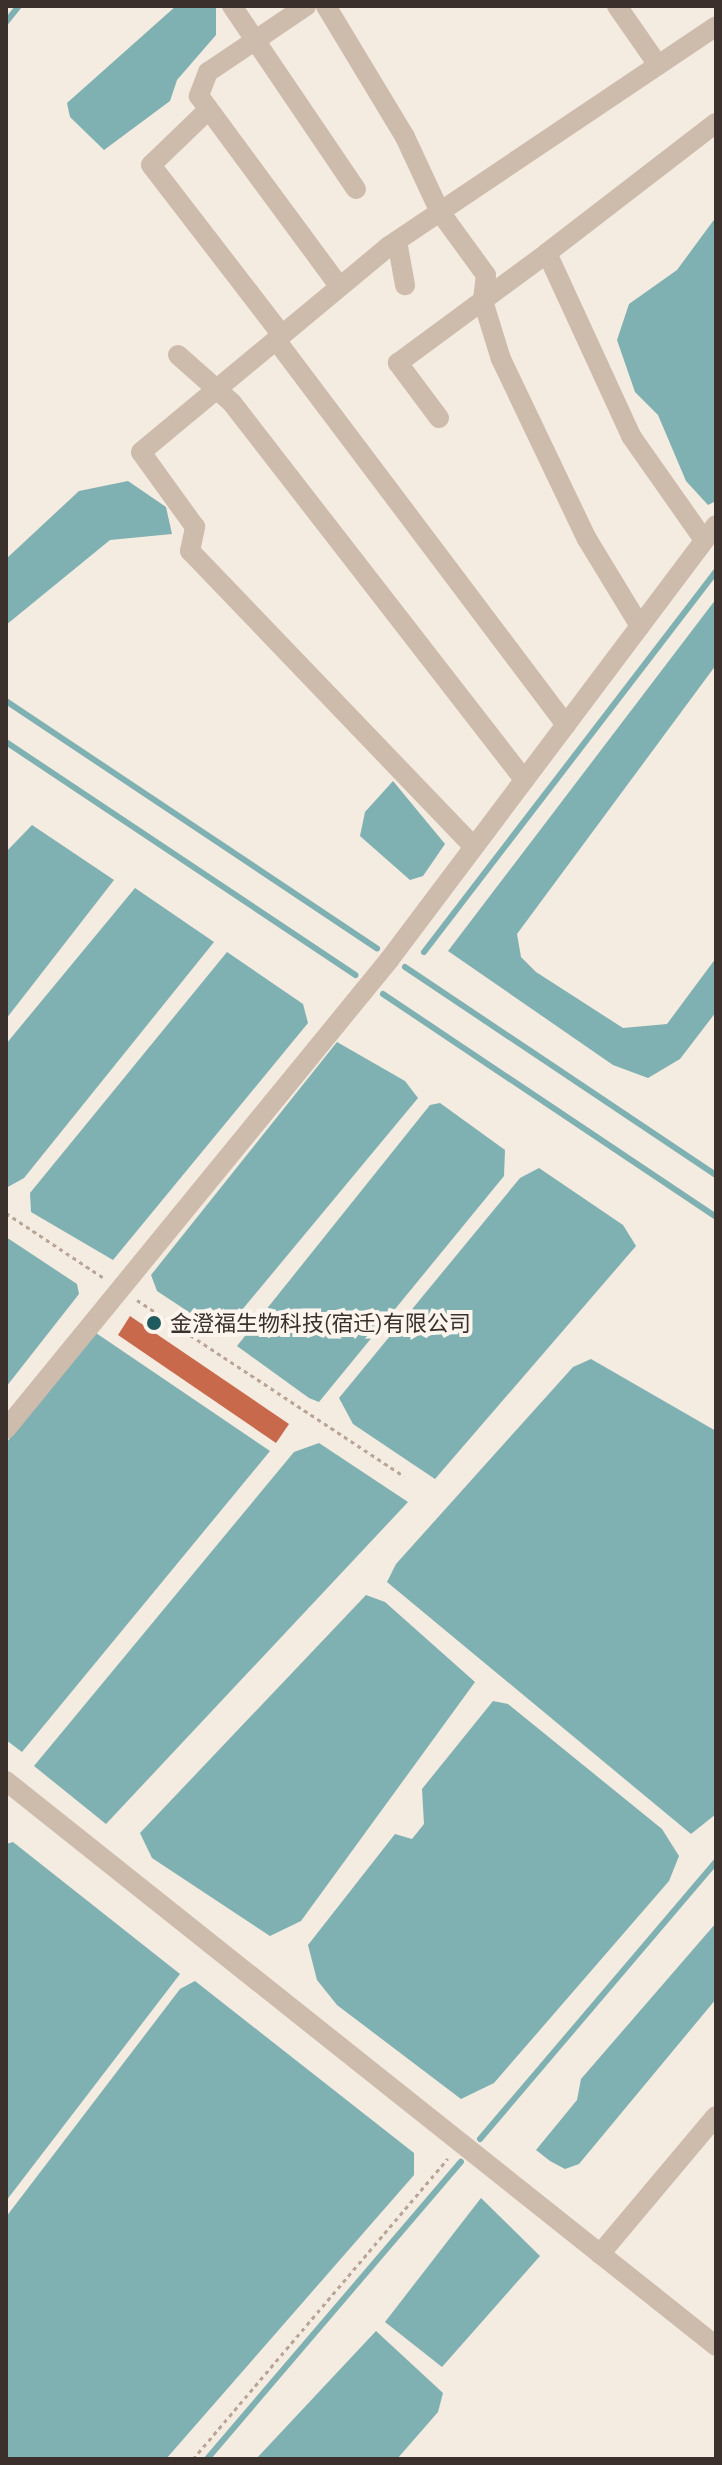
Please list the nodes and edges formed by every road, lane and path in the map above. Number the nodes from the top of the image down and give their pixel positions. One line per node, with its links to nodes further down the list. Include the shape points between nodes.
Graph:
1 (232, 6): 6 (street)
2 (306, 6): 6 (street)
3 (326, 6): 11 (street, via 405,137)
4 (617, 6): 7 (street)
5 (716, 26): 7 (street)
6 (257, 38): 8 (street, via 199,84); 10 (street)
7 (658, 65): 11 (street)
8 (206, 112): 15 (street); 17 (street, via 151,165)
9 (716, 123): 13 (street)
10 (356, 189)
11 (440, 212): 12 (street); 16 (street, via 486,275)
12 (397, 241): 14 (street); 15 (street)
13 (547, 253): 16 (street); 21 (street, via 631,436)
14 (405, 285)
15 (340, 287): 17 (street)
16 (485, 297): 20 (street, via 398,363); 22 (street, via 501,359 587,539)
17 (279, 338): 19 (street); 23 (street)
18 (178, 355): 19 (street)
19 (218, 388): 24 (street); 25 (street, via 141,452 195,527 190,551)
20 (439, 418)
21 (710, 532): 22 (street)
22 (640, 626): 23 (street)
23 (566, 725): 24 (street)
24 (524, 780): 25 (street)
25 (474, 847): 27 (street)
26 (6, 1213): 27 (path)
27 (121, 1288): 28 (street); 29 (path)
28 (6, 1429)
29 (404, 1476)
30 (6, 1781): 32 (street)
31 (716, 2116): 33 (street)
32 (461, 2143): 33 (street); 35 (path)
33 (600, 2254): 34 (street)
34 (716, 2346)
35 (193, 2459)

